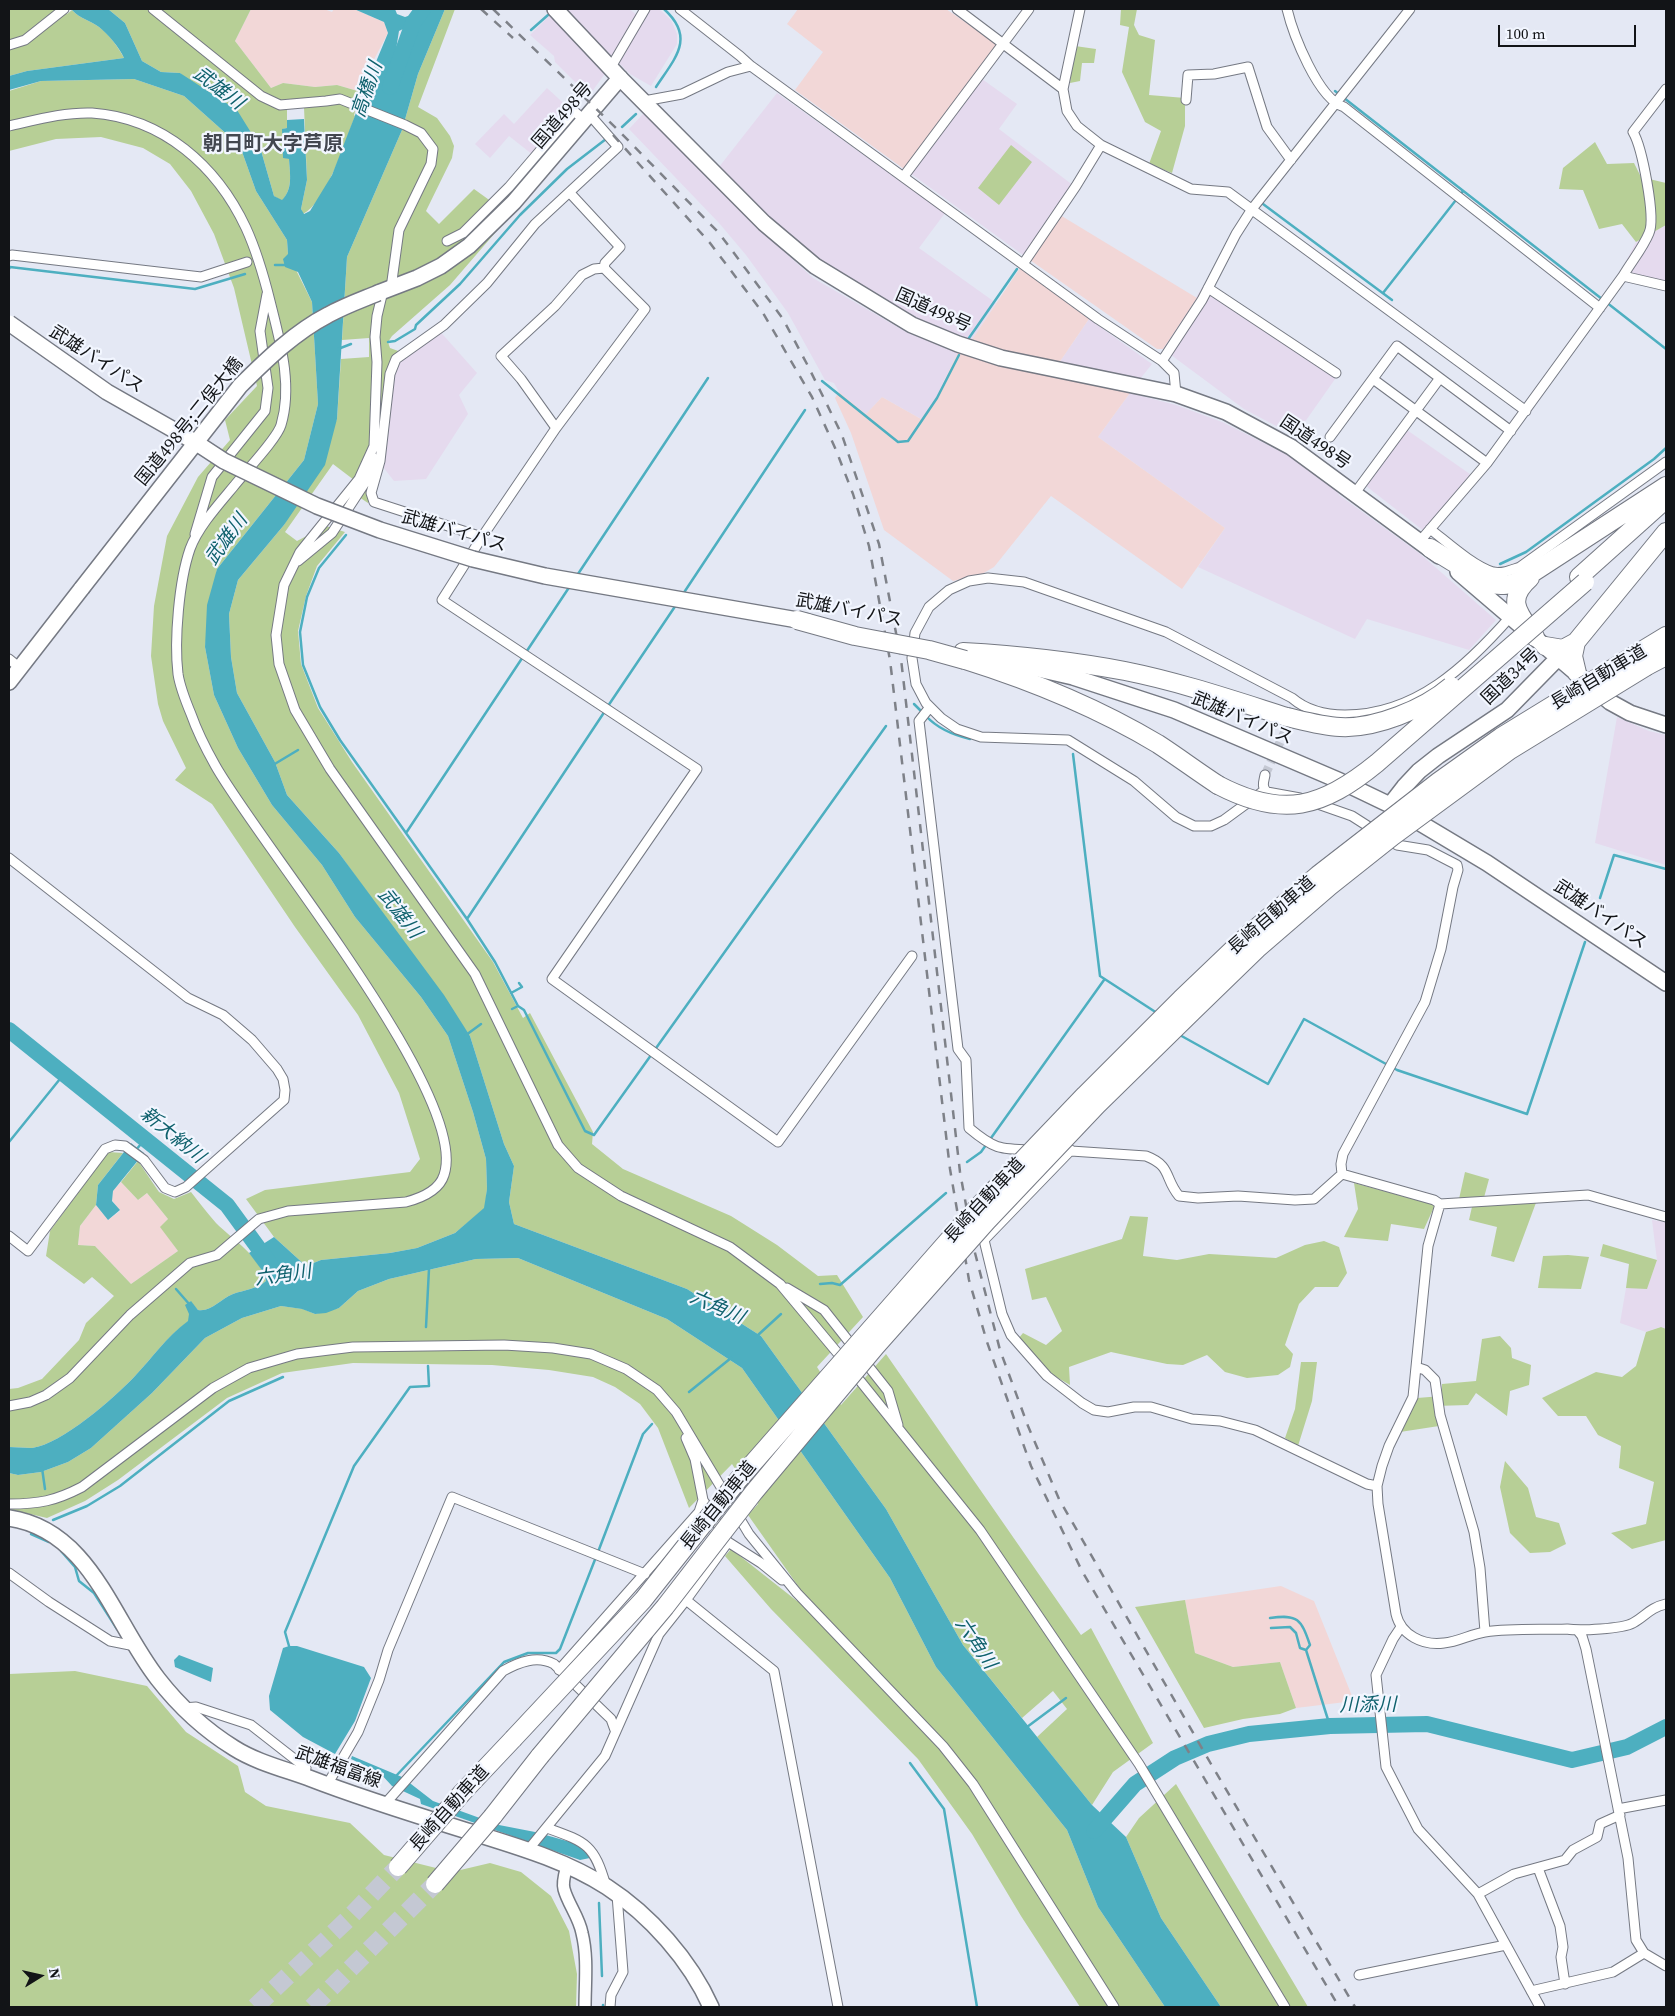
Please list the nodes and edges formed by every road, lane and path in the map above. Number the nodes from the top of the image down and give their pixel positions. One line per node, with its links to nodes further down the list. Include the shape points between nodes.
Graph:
1 (153, 9): 36 (street, via 260,96 280,105 340,99 421,133 433,149 431,164 399,230)
2 (555, 9): 14 (main road)
3 (644, 9): 14 (street)
4 (680, 9): 13 (street)
5 (957, 9): 12 (street, via 995,36)
6 (1029, 9): 12 (street)
7 (1080, 9): 15 (street)
8 (1287, 9): 17 (street, via 1300,50 1313,73)
9 (1410, 9): 17 (street)
10 (62, 10): 11 (street, via 25,40)
11 (9, 45)
12 (1002, 45): 15 (street); 25 (street)
13 (751, 66): 19 (street, via 728,72 682,94); 25 (street)
14 (616, 72): 19 (main road, 国道498号); 20 (main road, 国道498号)
15 (1063, 89): 22 (street, via 1067,111 1077,126)
16 (1666, 89): 33 (street, via 1633,132 1638,140 1652,219 1650,232)
17 (1340, 98): 24 (street); 38 (street, via 1344,107)
18 (1186, 100): 24 (street, via 1188,75 1248,67 1267,127)
19 (644, 101): 44 (main road, 国道498号, via 764,223 815,266 912,325 1001,358)
20 (587, 117): 23 (main road, 国道498号); 26 (street, via 618,147)
21 (9, 126): 37 (street, via 92,113 142,124 181,145 204,164 223,188 241,219)
22 (1101, 145): 27 (street, via 1191,189 1228,192); 31 (street)
23 (553, 146): 28 (street, via 463,233); 36 (main road, 国道498号, via 514,202 469,246 442,266)
24 (1291, 160): 27 (street)
25 (904, 176): 31 (street)
26 (570, 193): 32 (street, via 620,247); 54 (street, via 536,224 487,283 450,319 396,359 390,374 380,461)
27 (1252, 208): 35 (street); 46 (street)
28 (447, 241)
29 (9, 256): 30 (street, via 201,277)
30 (247, 262)
31 (1024, 264): 40 (street)
32 (604, 268): 47 (street, via 645,309); 47 (street, via 582,275 555,306 501,356)
33 (1622, 276): 34 (street); 38 (street)
34 (1666, 286)
35 (1208, 288): 40 (street); 41 (street)
36 (384, 291): 50 (main road, 国道498号;二俣大橋, bridge, via 327,315 302,331 240,386); 51 (street, via 375,337)
37 (268, 292): 62 (street, via 260,331 268,388 266,411 212,477); 62 (street, via 285,372 286,401 280,430 211,514)
38 (1600, 308): 46 (street)
39 (9, 324): 50 (main road, 武雄バイパス, bridge, via 107,392)
40 (1162, 361): 44 (street, via 1174,373)
41 (1336, 373)
42 (1440, 378): 43 (street, via 1397,346); 45 (street); 48 (street)
43 (1373, 379): 45 (street); 49 (street)
44 (1176, 394): 56 (main road, 国道498号, via 1226,412 1291,446)
45 (1416, 411): 53 (street); 56 (street)
46 (1526, 411): 48 (street)
47 (556, 428): 60 (street)
48 (1511, 431): 53 (street)
49 (1330, 437)
50 (196, 442): 67 (main road, 武雄バイパス, bridge, via 224,462 317,506 473,559 545,576); 74 (main road, 国道498号;二俣大橋, bridge, via 82,588)
51 (374, 446): 54 (street); 63 (street, via 359,479 300,552)
52 (1666, 462): 61 (street, via 1520,567 1506,572 1494,572)
53 (1486, 463): 61 (street)
54 (373, 477): 60 (street, via 371,493 374,502); 63 (street, via 332,533)
55 (1666, 486): 64 (highway)
56 (1355, 493): 61 (main road, 国道498号)
57 (1666, 499): 65 (highway)
58 (1666, 512): 65 (highway)
59 (1666, 532): 69 (highway)
60 (482, 537): 85 (street, via 442,600 697,769 552,980 778,1142)
61 (1427, 540): 64 (highway, via 1487,583 1497,586 1516,583); 66 (main road, 国道498号)
62 (190, 548): 94 (street, via 176,639 178,677 191,714 215,766 374,998 404,1048 442,1131 446,1159 444,1177 422,1197 406,1202 288,1211 260,1218 217,1255 190,1263 130,1315 70,1378 46,1395)
63 (294, 564): 92 (street, via 284,585 276,635 279,664 295,710 330,769 475,974 558,1146 578,1168 620,1196 730,1247)
64 (1542, 567): 70 (highway, via 1520,587 1515,598 1518,611)
65 (1582, 580): 71 (highway, bridge, via 1384,757 1340,791 1294,805 1256,802 1239,796 1158,745 1085,705); 79 (highway, bridge, via 1428,702 1393,718 1358,726)
66 (1511, 616): 70 (main road, 国道498号); 77 (street, via 1466,664 1404,704 1354,715 1335,715)
67 (797, 620): 71 (highway, bridge, via 855,636)
68 (1666, 637): 73 (highway)
69 (1576, 642): 70 (highway, via 1563,649); 75 (highway, via 1573,656)
70 (1546, 647): 75 (main road, 国道34号); 83 (main road, 国道34号, via 1507,710 1419,771)
71 (964, 656): 79 (highway, via 1008,654 1126,671 1201,689); 83 (main road, 武雄バイパス, via 1073,677 1174,710)
72 (1666, 656): 73 (highway, 長崎自動車道)
73 (1643, 660): 122 (highway, 長崎自動車道, bridge, via 1501,737 1438,782 1311,881 1181,999 976,1209 740,1479 643,1600 462,1793); 124 (highway, 長崎自動車道, bridge, via 1510,750 1330,886 1258,949 1097,1105 987,1221 876,1346)
74 (14, 663): 76 (main road)
75 (1577, 673): 80 (main road, 国道34号, via 1610,702 1630,713)
76 (9, 682)
77 (1301, 706): 78 (street, via 1292,698 1166,632 1024,582 988,578 969,581 949,590 929,607 915,633 912,658 916,684); 79 (street)
78 (930, 707): 82 (street, via 957,729 981,737 1068,740 1134,781 1176,817 1194,826 1211,826 1224,820); 87 (street, via 919,721 958,1048 966,1060 970,1128 987,1143 1002,1149)
79 (1286, 723)
80 (1666, 724)
81 (1265, 775): 82 (street)
82 (1265, 790): 88 (street, via 1352,816 1397,845 1428,850 1458,867 1441,949 1425,1002 1344,1154)
83 (1390, 805): 86 (main road, 武雄バイパス, via 1487,862)
84 (9, 858): 91 (street, via 188,998 223,1015 252,1040 277,1069 285,1090 284,1100 186,1187 175,1192 165,1188 144,1160 125,1146 116,1145 105,1149 28,1251)
85 (912, 956)
86 (1666, 983)
87 (1071, 1150): 88 (street, via 1146,1156 1158,1160 1165,1168 1172,1188 1180,1196 1198,1198 1314,1199); 97 (street, via 984,1240 1002,1314 1011,1335 1046,1376 1094,1410 1108,1412 1151,1407 1192,1419 1238,1424)
88 (1342, 1174): 89 (street)
89 (1440, 1204): 90 (street, via 1588,1194); 93 (street, via 1428,1246)
90 (1666, 1216)
91 (9, 1236)
92 (780, 1284): 96 (street); 96 (street, via 824,1310 888,1391)
93 (1416, 1368): 97 (street, via 1413,1397 1389,1446); 109 (street, via 1425,1370 1436,1380 1440,1415 1474,1532)
94 (9, 1406)
95 (676, 1412): 98 (street, via 695,1459); 99 (street, via 657,1390 626,1369 592,1354 504,1345 352,1347 297,1354 249,1368 213,1388 82,1487 36,1504); 104 (street, via 749,1534)
96 (900, 1431): 138 (street, via 980,1530 1139,1764)
97 (1377, 1486): 107 (street)
98 (703, 1500): 101 (street); 103 (street, via 699,1512)
99 (9, 1504)
100 (9, 1518): 110 (main road, 武雄福富線, via 26,1520 51,1532 78,1555 98,1582)
101 (728, 1542): 104 (street, via 761,1563); 105 (street)
102 (9, 1573): 110 (street, via 110,1641)
103 (645, 1574): 111 (street); 115 (street, via 452,1497 388,1650 358,1732)
104 (797, 1593): 137 (street, via 943,1746 973,1784)
105 (686, 1600): 113 (street, via 663,1627); 136 (street, via 774,1671)
106 (1666, 1604): 108 (street, via 1649,1610 1624,1626)
107 (1400, 1627): 109 (street, via 1415,1638 1433,1643); 126 (street, via 1376,1675 1386,1767 1418,1830)
108 (1578, 1631): 109 (street); 118 (street, via 1586,1649)
109 (1485, 1632)
110 (135, 1646): 112 (main road, 武雄福富線)
111 (559, 1670): 113 (street, via 611,1719); 116 (street, via 546,1660 539,1660 518,1663 504,1671)
112 (183, 1708): 114 (main road, 武雄福富線, via 235,1749); 114 (street, via 196,1707 251,1725 306,1768)
113 (615, 1730): 119 (street, via 605,1756)
114 (304, 1776): 115 (main road, 武雄福富線)
115 (327, 1785): 116 (main road, 武雄福富線)
116 (389, 1800): 120 (main road, 武雄福富線)
117 (1666, 1800): 118 (street)
118 (1619, 1811): 123 (street, via 1600,1824 1597,1837 1573,1850 1565,1860); 128 (street, via 1628,1858 1636,1940)
119 (545, 1830): 120 (street); 125 (street, via 580,1840 589,1848)
120 (530, 1848): 121 (main road, 武雄福富線)
121 (567, 1866): 125 (main road, 武雄福富線); 133 (street, via 564,1889 577,1914 586,1954)
122 (398, 1867)
123 (1538, 1868): 126 (street, via 1514,1874); 131 (street, via 1560,1926)
124 (435, 1884)
125 (612, 1891): 134 (street, via 623,1972 611,1995); 135 (main road, 武雄福富線, via 667,1940 691,1971)
126 (1478, 1894): 127 (street)
127 (1506, 1945): 130 (street); 132 (street)
128 (1644, 1953): 129 (street); 131 (street, via 1613,1972)
129 (1666, 1966)
130 (1359, 1975)
131 (1564, 1984): 132 (street)
132 (1531, 1991): 139 (street)
133 (585, 2007)
134 (610, 2007)
135 (711, 2007)
136 (838, 2007)
137 (1114, 2007)
138 (1285, 2007)
139 (1540, 2007)

